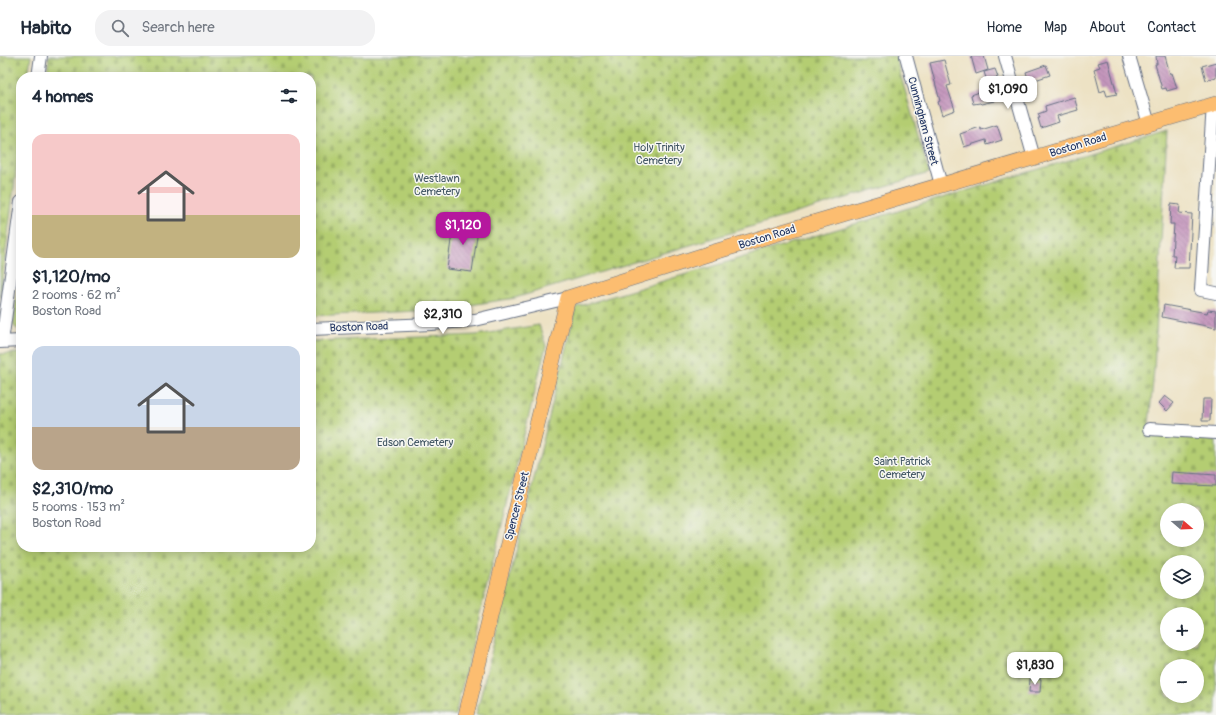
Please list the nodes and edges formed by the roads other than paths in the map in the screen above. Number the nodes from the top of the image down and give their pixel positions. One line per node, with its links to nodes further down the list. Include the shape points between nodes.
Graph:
1 (41, 56): 5 (street)
2 (906, 56): 9 (street, Cunningham Street)
3 (1005, 56): 8 (street)
4 (1129, 56): 7 (street)
5 (39, 72)
6 (1215, 104): 7 (main road, Boston Road); 10 (street)
7 (1149, 124): 8 (main road, Boston Road)
8 (1034, 158): 9 (main road, Boston Road)
9 (941, 185): 13 (main road, Boston Road)
10 (1212, 198): 12 (street, via 1201,290)
11 (16, 237): 16 (street)
12 (1216, 293)
13 (568, 298): 14 (street, Boston Road, via 475,320); 19 (main road, Spencer Street)
14 (316, 329)
15 (16, 341): 16 (street)
16 (1, 342)
17 (1149, 429): 18 (street)
18 (1216, 433)
19 (466, 715)

